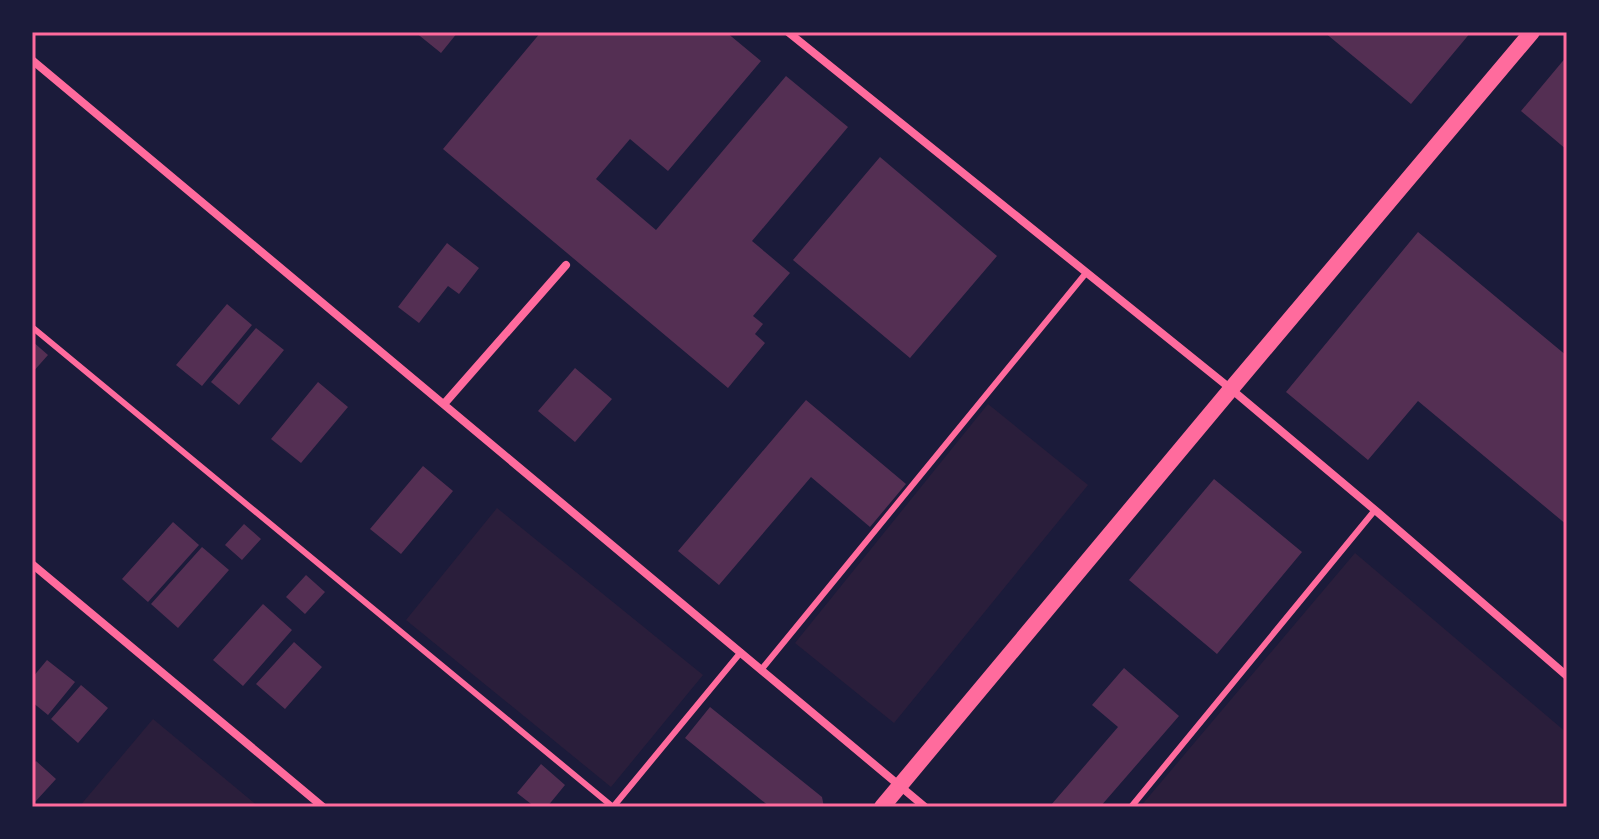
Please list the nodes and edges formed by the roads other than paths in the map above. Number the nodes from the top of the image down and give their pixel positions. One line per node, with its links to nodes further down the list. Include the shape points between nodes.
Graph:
1 (788, 32): 5 (street)
2 (1532, 32): 7 (main road)
3 (32, 60): 8 (street)
4 (566, 265): 8 (street)
5 (1086, 273): 7 (street); 12 (lane)
6 (32, 327): 16 (lane)
7 (1231, 389): 9 (street); 14 (main road)
8 (444, 404): 11 (street)
9 (1375, 510): 13 (street); 19 (lane)
10 (32, 564): 15 (street)
11 (741, 652): 12 (street); 16 (lane)
12 (761, 670): 14 (street)
13 (1567, 676)
14 (899, 786): 17 (main road); 18 (street)
15 (323, 807)
16 (613, 807)
17 (882, 807)
18 (925, 807)
19 (1131, 807)

